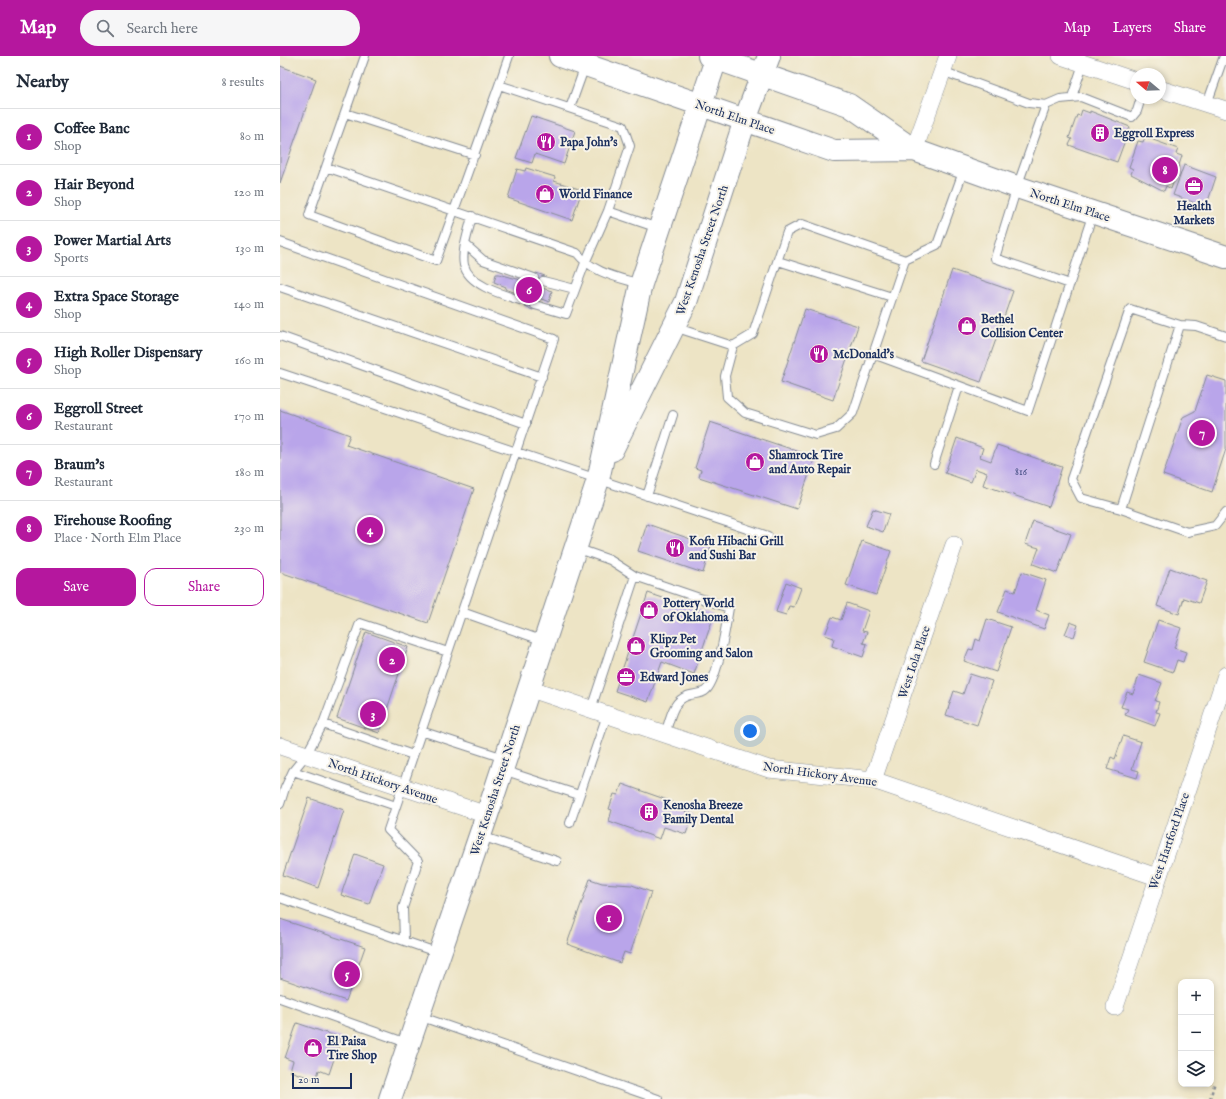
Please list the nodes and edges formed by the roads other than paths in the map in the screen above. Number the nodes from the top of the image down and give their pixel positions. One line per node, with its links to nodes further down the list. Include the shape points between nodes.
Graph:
1 (365, 56): 21 (lane)
2 (509, 56): 12 (lane)
3 (560, 56): 9 (main road, North Elm Place)
4 (1061, 56): 8 (street)
5 (1224, 56): 16 (lane)
6 (714, 57): 10 (main road, North Elm Place); 17 (main road, West Kenosha Street North)
7 (945, 64): 18 (lane, via 1029,103); 23 (street)
8 (1083, 64): 11 (street); 14 (lane)
9 (585, 65): 17 (main road, North Elm Place); 19 (lane)
10 (766, 65): 22 (main road, West Kenosha Street North); 23 (main road, North Elm Place, via 849,105)
11 (1130, 79)
12 (499, 84): 19 (lane); 24 (lane)
13 (1166, 91): 16 (street)
14 (1072, 97): 15 (lane, via 1081,97 1132,117); 18 (lane)
15 (1139, 104)
16 (1207, 104): 20 (street)
17 (700, 105): 22 (main road, North Elm Place); 32 (main road, West Kenosha Street North)
18 (1046, 105): 27 (lane)
19 (570, 108): 29 (lane, via 623,126 630,146)
20 (1226, 110)
21 (345, 113): 24 (lane); 25 (lane)
22 (745, 120): 23 (main road, North Elm Place, via 834,151); 49 (main road, West Kenosha Street North, via 686,302)
23 (914, 150): 26 (main road, North Elm Place)
24 (475, 156): 28 (lane)
25 (326, 167): 28 (lane); 28 (lane, via 309,215 436,261)
26 (964, 168): 27 (main road, North Elm Place); 36 (lane, via 937,245)
27 (1017, 187): 30 (main road, North Elm Place); 42 (lane, via 995,258)
28 (454, 210): 31 (lane)
29 (608, 211): 32 (lane); 38 (lane)
30 (1093, 213): 35 (main road, North Elm Place); 42 (lane)
31 (472, 216): 34 (lane); 38 (lane, via 577,253)
32 (659, 228): 41 (main road, West Kenosha Street North)
33 (280, 242): 55 (lane, via 554,339)
34 (466, 245): 39 (lane, via 484,260); 46 (lane, via 464,264 471,278 483,286)
35 (1226, 257)
36 (905, 260): 37 (lane, via 802,224 787,232); 45 (lane)
37 (778, 261): 45 (lane); 52 (lane, via 753,334)
38 (584, 262): 41 (lane, via 600,271); 44 (lane)
39 (534, 278)
40 (543, 281): 44 (lane)
41 (640, 284): 61 (main road, West Kenosha Street North)
42 (1070, 284): 56 (lane, via 1028,411)
43 (280, 287): 55 (lane)
44 (575, 289): 47 (lane, via 566,314)
45 (892, 298): 53 (lane)
46 (526, 302)
47 (535, 305)
48 (1180, 325): 51 (lane, via 1196,326); 63 (lane); 63 (lane, via 1130,309 1071,479 1081,498)
49 (674, 327): 52 (lane); 61 (main road, West Kenosha Street North)
50 (280, 336): 58 (lane)
51 (1226, 336)
52 (734, 346): 53 (lane, via 725,376 727,397 745,413 816,436 836,429 853,413)
53 (873, 354): 56 (lane)
54 (280, 373): 59 (lane)
55 (542, 377): 58 (lane)
56 (959, 386): 60 (lane)
57 (673, 415): 62 (lane)
58 (526, 424): 59 (lane)
59 (516, 453): 61 (lane); 69 (lane)
60 (934, 464)
61 (598, 480): 62 (lane); 67 (main road, West Kenosha Street North)
62 (647, 496): 65 (lane)
63 (1120, 509): 64 (lane, via 1187,532 1215,526)
64 (1226, 512)
65 (768, 536)
66 (954, 545): 83 (street, West Iola Place)
67 (575, 548): 68 (lane, via 610,560); 70 (main road, West Kenosha Street North)
68 (635, 576): 74 (lane); 77 (lane, via 730,608 718,665 711,684 705,691 682,698 675,705)
69 (462, 612): 70 (lane); 71 (lane)
70 (544, 641): 73 (main road, West Kenosha Street North)
71 (448, 652): 75 (lane, via 360,623); 76 (lane)
72 (1226, 675): 91 (street, West Hartford Place)
73 (528, 688): 74 (street, North Hickory Avenue); 81 (main road, West Kenosha Street North)
74 (599, 712): 77 (street, North Hickory Avenue); 85 (lane)
75 (323, 724): 79 (lane); 80 (lane)
76 (421, 731): 80 (lane); 81 (lane)
77 (665, 734): 83 (street, North Hickory Avenue, via 769,769)
78 (280, 746): 79 (street, North Hickory Avenue)
79 (306, 755): 82 (lane); 84 (street, North Hickory Avenue)
80 (413, 755): 84 (lane)
81 (504, 764): 85 (lane); 89 (main road, West Kenosha Street North)
82 (293, 771): 86 (lane); 87 (lane)
83 (873, 780): 91 (street, North Hickory Avenue)
84 (402, 787): 87 (lane); 89 (street, North Hickory Avenue)
85 (579, 795): 88 (lane)
86 (280, 804)
87 (396, 806): 93 (lane, via 388,830 418,860 403,908)
88 (570, 823)
89 (483, 825): 90 (lane); 94 (main road, West Kenosha Street North)
90 (557, 861)
91 (1157, 877): 96 (street, West Hartford Place)
92 (280, 898): 93 (lane)
93 (404, 940): 94 (lane)
94 (440, 953): 97 (main road, West Kenosha Street North)
95 (280, 998): 98 (lane)
96 (1115, 1007)
97 (418, 1016): 98 (main road, West Kenosha Street North); 100 (lane)
98 (409, 1044): 99 (main road, West Kenosha Street North)
99 (390, 1099)
100 (658, 1099)

